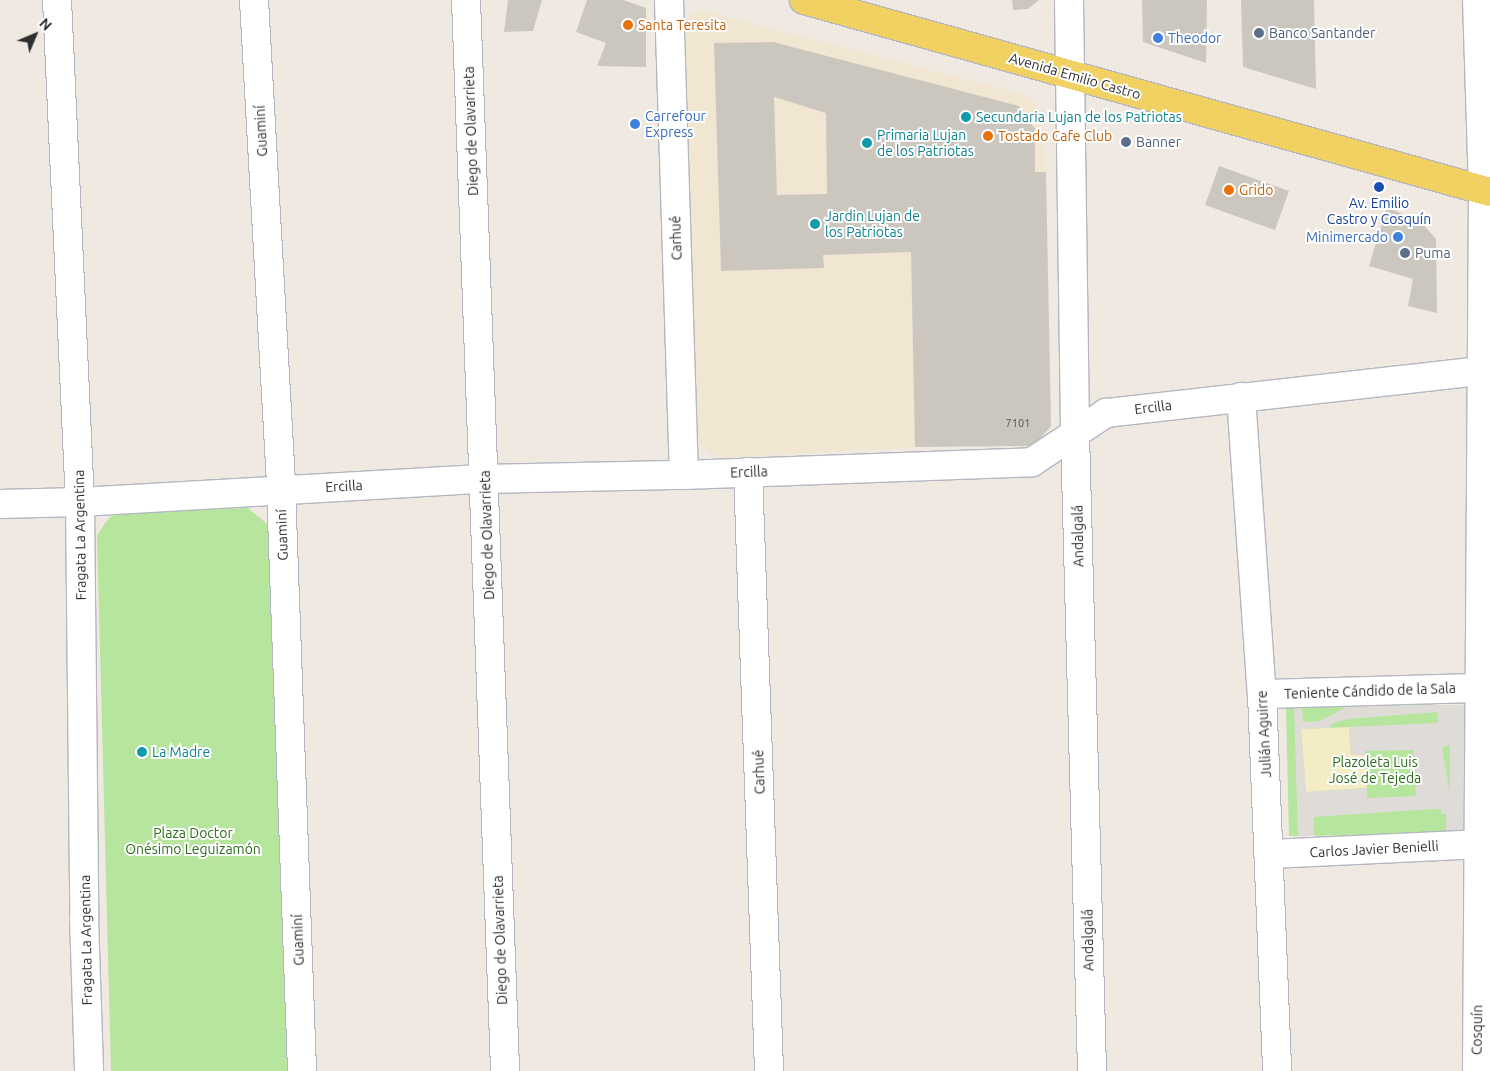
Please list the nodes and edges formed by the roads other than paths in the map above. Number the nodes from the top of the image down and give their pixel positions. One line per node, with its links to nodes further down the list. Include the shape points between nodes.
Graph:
1 (57, 0): 17 (street, Fragata La Argentina)
2 (254, 0): 16 (street, Guaminí)
3 (466, 0): 15 (street, Diego de Olavarrieta)
4 (669, 0): 14 (street, Carhué)
5 (804, 0): 8 (main road, Avenida Emilio Castro)
6 (1068, 0): 8 (street, Andalgalá)
7 (1477, 0): 9 (street, Cosquín)
8 (1070, 75): 9 (main road, Avenida Emilio Castro); 12 (street, Andalgalá)
9 (1486, 191): 10 (street, Cosquín)
10 (1480, 371): 11 (street, Ercilla); 19 (street, Cosquín)
11 (1242, 396): 12 (street, Ercilla, via 1106,413); 20 (street, Julián Aguirre)
12 (1075, 434): 13 (street, Ercilla, via 1032,462); 27 (street, Andalgalá)
13 (748, 472): 14 (street, Ercilla); 26 (street, Carhué)
14 (684, 475): 15 (street, Ercilla)
15 (485, 479): 16 (street, Ercilla); 25 (street, Diego de Olavarrieta)
16 (281, 489): 17 (street, Ercilla); 24 (street, Guaminí)
17 (80, 502): 18 (street, Ercilla); 23 (street, Fragata La Argentina, via 84,918)
18 (0, 504)
19 (1478, 688): 20 (street, Teniente Cándido de la Sala); 21 (street, Cosquín)
20 (1262, 694): 22 (street, Julián Aguirre)
21 (1479, 844): 22 (street, Carlos Javier Benielli); 29 (street, Cosquín)
22 (1269, 854): 28 (street, Julián Aguirre)
23 (89, 1071)
24 (302, 1071)
25 (504, 1071)
26 (769, 1071)
27 (1092, 1071)
28 (1277, 1071)
29 (1477, 1071)

